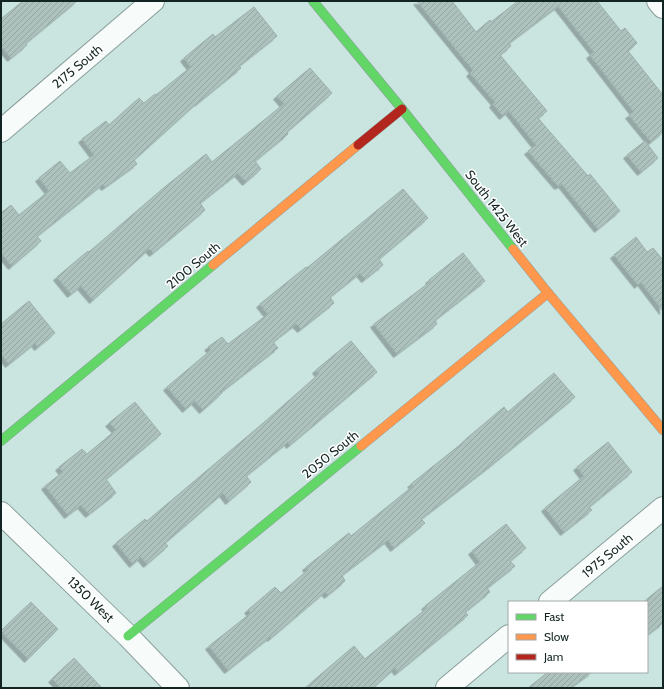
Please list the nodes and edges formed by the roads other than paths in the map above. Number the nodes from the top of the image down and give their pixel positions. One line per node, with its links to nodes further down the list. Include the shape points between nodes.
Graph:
1 (153, 1): 6 (street, 2175 South)
2 (313, 1): 5 (street, South 1425 West)
3 (658, 1): 4 (street)
4 (663, 7)
5 (402, 109): 7 (street, South 1425 West); 9 (street, 2100 South)
6 (1, 131)
7 (548, 293): 8 (street, South 1425 West); 13 (street, 2050 South)
8 (663, 430)
9 (1, 441)
10 (663, 508): 12 (street, 1975 South)
11 (1, 512): 13 (street, 1350 West)
12 (551, 601)
13 (128, 636): 15 (street, 1350 West)
14 (508, 637): 16 (street)
15 (178, 688)
16 (447, 688)

